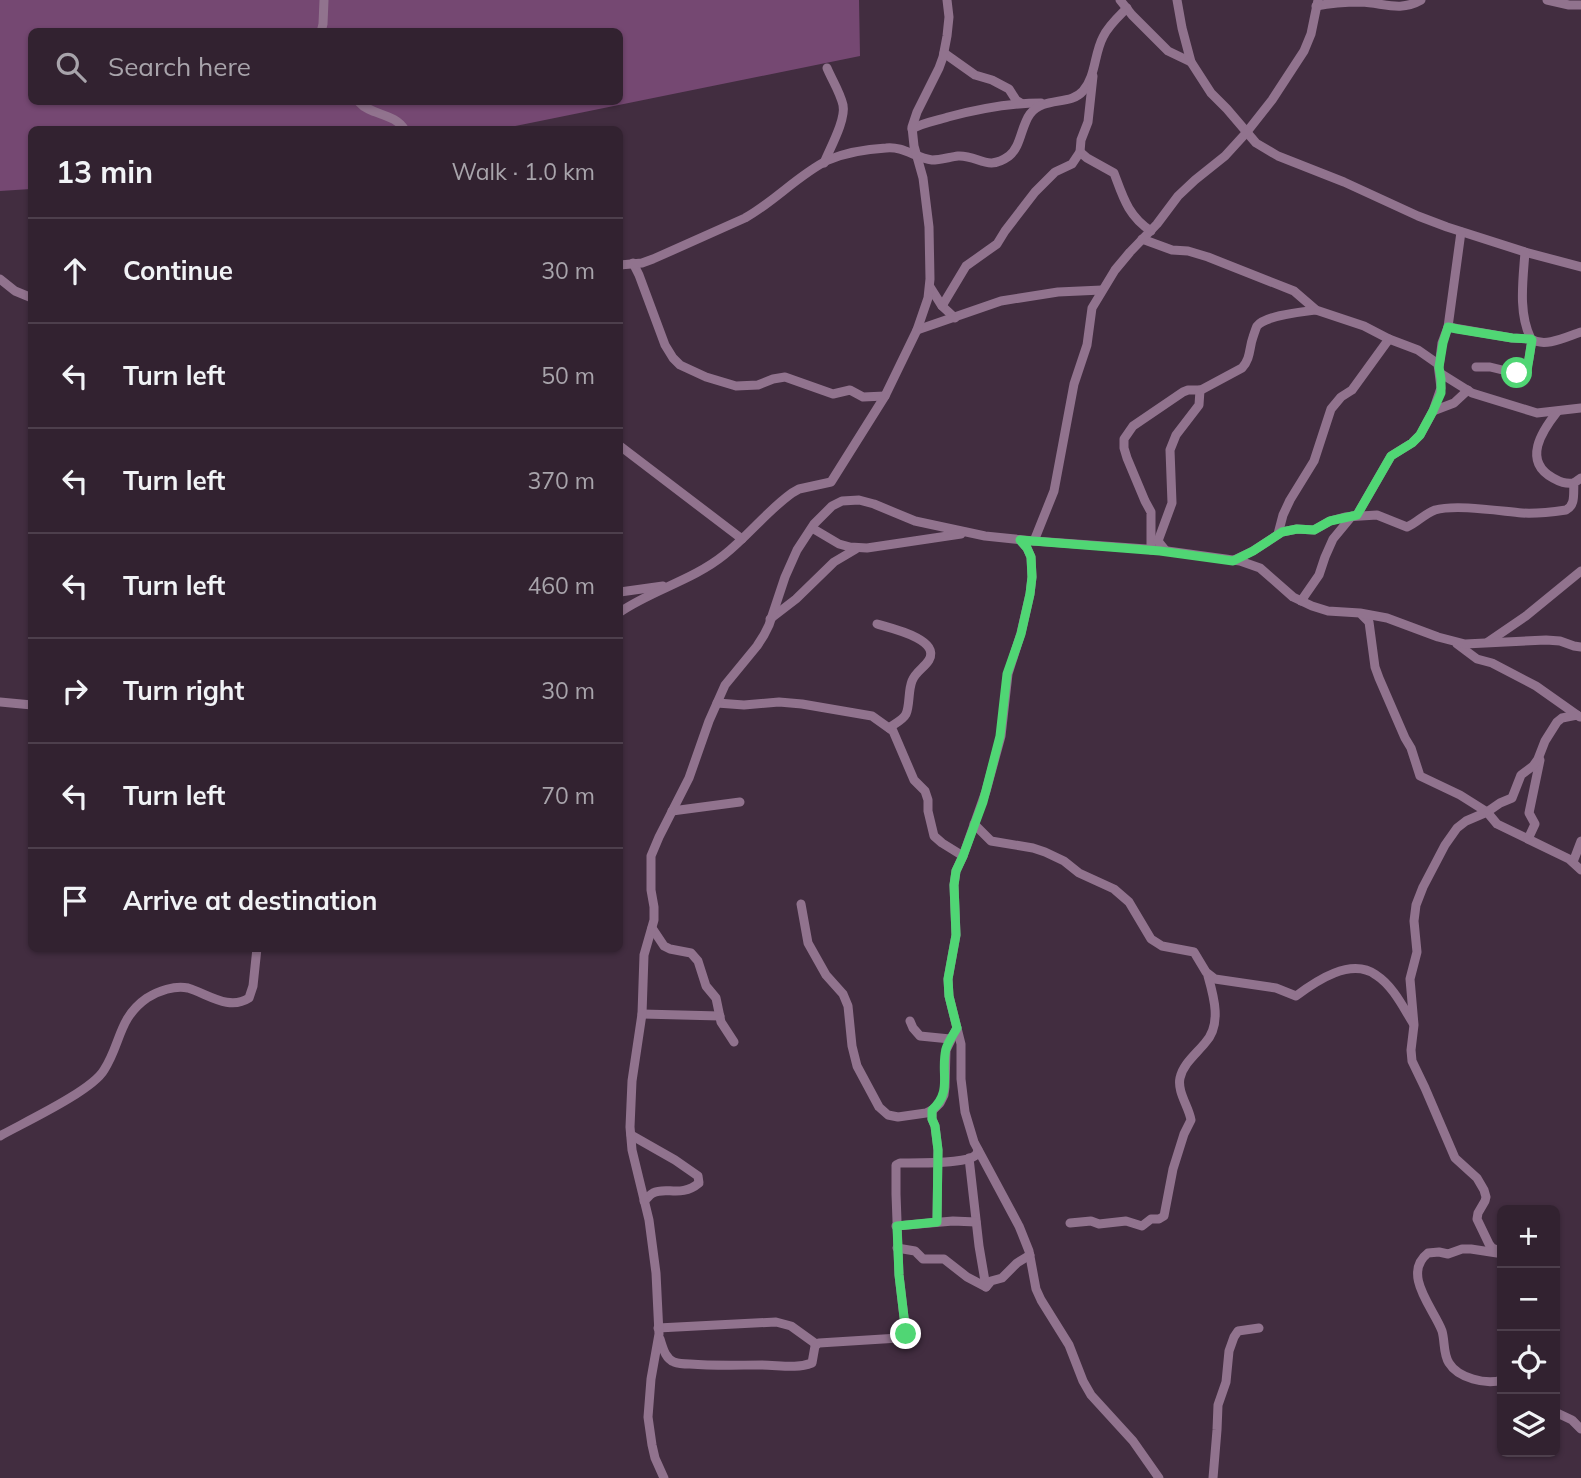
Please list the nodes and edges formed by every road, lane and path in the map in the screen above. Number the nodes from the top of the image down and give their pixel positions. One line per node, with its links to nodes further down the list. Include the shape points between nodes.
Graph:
1 (324, 0): 9 (street)
2 (947, 0): 10 (street)
3 (1177, 0): 11 (street)
4 (1421, 0): 6 (street, via 1406,7)
5 (1546, 0): 8 (street)
6 (1317, 3): 19 (street, via 1304,51)
7 (1124, 4): 11 (street, via 1168,51); 13 (street, via 1102,38)
8 (1581, 5)
9 (322, 28)
10 (944, 53): 14 (street, via 975,75 1009,89); 18 (street)
11 (1191, 62): 19 (street)
12 (828, 68): 22 (street, via 844,109)
13 (1094, 71): 15 (street, via 1082,92); 20 (street)
14 (1021, 103): 15 (street); 18 (street, via 954,115)
15 (1046, 103): 21 (street, via 1028,117 1011,155 997,162 962,156 931,160)
16 (363, 105): 17 (street)
17 (402, 126)
18 (912, 129): 21 (street)
19 (1246, 133): 23 (street, via 1178,197); 24 (street, via 1278,156)
20 (1080, 152): 23 (street, via 1114,173 1132,214); 34 (street, via 1035,192 998,244 966,267)
21 (916, 154): 22 (street, via 884,148); 31 (street, via 929,228)
22 (824, 163): 27 (street, via 745,218 653,259)
23 (1151, 231): 25 (street)
24 (1461, 232): 26 (street); 37 (street)
25 (1142, 239): 32 (street); 35 (street, via 1258,276 1297,293)
26 (1525, 252): 29 (street); 41 (street, via 1522,287)
27 (632, 263): 28 (street); 46 (street, via 665,345 680,365 736,386 785,377 833,394 850,390 863,397)
28 (623, 264)
29 (1581, 267)
30 (0, 279): 33 (street)
31 (929, 284): 34 (street); 38 (street)
32 (1102, 290): 36 (street, via 1027,296); 58 (street, via 1092,309 1087,345 1074,384 1054,491)
33 (28, 296)
34 (942, 306): 36 (street)
35 (1316, 310): 40 (street); 44 (street, via 1260,323 1242,368)
36 (955, 318): 38 (street)
37 (1448, 327): 41 (street); 43 (street)
38 (917, 330): 46 (street)
39 (1581, 332): 41 (street, via 1539,343)
40 (1389, 339): 43 (street, via 1426,355); 55 (street, via 1352,390 1331,409 1314,461 1290,500)
41 (1531, 340): 42 (street, via 1523,374)
42 (1476, 367)
43 (1439, 370): 45 (street); 48 (street, via 1441,393)
44 (1200, 390): 60 (street, via 1188,390 1164,404 1133,426 1124,439 1127,458 1151,512); 61 (street, via 1199,405 1170,450 1172,503 1158,541)
45 (1468, 390): 48 (street, via 1454,403); 49 (street, via 1537,413)
46 (885, 396): 56 (street, via 831,482 792,493)
47 (1581, 408): 49 (street)
48 (1433, 411): 52 (street, via 1420,435 1391,456)
49 (1558, 412): 51 (street, via 1544,429 1538,462 1545,474 1563,483)
50 (623, 448): 56 (street)
51 (1578, 480): 52 (street, via 1569,509 1554,512 1440,509 1407,527 1377,514)
52 (1354, 515): 55 (street, via 1314,530); 66 (street, via 1333,540 1319,575)
53 (811, 528): 54 (street, via 836,502 859,500 915,521); 59 (street, via 839,544); 69 (street, via 797,550)
54 (969, 533): 57 (street); 59 (street)
55 (1278, 534): 62 (street)
56 (741, 539): 64 (street, via 714,562)
57 (1020, 540): 58 (street); 83 (street, via 1031,557 1030,594 1007,674 1000,736)
58 (1034, 541): 60 (street)
59 (858, 548): 69 (street, via 834,562)
60 (1150, 550): 61 (street)
61 (1166, 551): 62 (street)
62 (1233, 561): 66 (street, via 1260,568)
63 (1581, 570): 72 (street)
64 (668, 585): 65 (street); 67 (street)
65 (623, 592)
66 (1301, 601): 68 (street, via 1328,611)
67 (623, 610)
68 (1360, 613): 71 (street); 82 (street, via 1369,622 1375,667 1420,776)
69 (770, 619): 75 (street)
70 (877, 624): 78 (street, via 900,630 931,648 930,659 912,681 906,713)
71 (1456, 643): 72 (street); 77 (street, via 1477,659 1536,686)
72 (1487, 643): 73 (street, via 1554,640)
73 (1581, 647)
74 (0, 702): 76 (street)
75 (717, 703): 78 (street, via 802,704 872,716); 81 (street, via 690,778)
76 (28, 705)
77 (1579, 716): 79 (street, via 1557,722)
78 (889, 728): 86 (street, via 914,780 926,794 934,836)
79 (1541, 752): 82 (street, via 1521,775 1512,798); 84 (street, via 1529,813 1535,824)
80 (740, 802): 81 (street)
81 (672, 811): 90 (street, via 651,856)
82 (1487, 813): 84 (street, via 1497,824); 96 (street, via 1457,828 1416,905 1417,952 1410,979)
83 (974, 824): 86 (street); 92 (street, via 991,841 1045,852 1120,892 1151,939 1161,946 1194,951)
84 (1528, 839): 87 (street)
85 (1581, 841): 87 (street)
86 (963, 856): 97 (street, via 954,885 956,935 948,979)
87 (1573, 862): 88 (street)
88 (1581, 870)
89 (801, 904): 100 (street, via 808,943 826,975 843,993 857,1066 879,1107 898,1118)
90 (652, 928): 93 (street, via 644,955); 94 (street, via 664,946 694,955)
91 (257, 952): 102 (street, via 249,998 242,1002 216,1000 179,987 147,998 126,1019 116,1048 97,1079)
92 (1208, 976): 96 (street, via 1296,996 1326,976 1366,971 1392,990); 109 (street, via 1216,1009 1207,1041 1179,1079 1191,1120 1173,1170 1164,1216 1142,1226 1126,1221)
93 (642, 1014): 94 (street); 101 (street, via 632,1081)
94 (720, 1016): 99 (street)
95 (910, 1021): 98 (street, via 920,1036)
96 (1414, 1025): 112 (street, via 1412,1061 1454,1158 1484,1190 1478,1222)
97 (957, 1028): 98 (street); 103 (street, via 965,1112)
98 (950, 1039): 100 (street, via 944,1096)
99 (734, 1042)
100 (932, 1110): 105 (street)
101 (631, 1135): 106 (street); 106 (street, via 700,1179 693,1187 655,1192)
102 (0, 1136)
103 (978, 1150): 104 (street); 114 (street)
104 (969, 1158): 105 (street); 108 (street)
105 (938, 1163): 107 (street); 110 (street, via 897,1164)
106 (644, 1201): 117 (street, via 654,1248)
107 (937, 1222): 108 (street); 110 (street)
108 (976, 1222): 115 (street)
109 (1070, 1223)
110 (897, 1226): 111 (street)
111 (897, 1248): 115 (street, via 915,1251 923,1259 944,1259); 118 (street, via 906,1336)
112 (1497, 1250)
113 (1497, 1252): 119 (street, via 1471,1249 1428,1253 1417,1275 1441,1330 1449,1363 1482,1381)
114 (1030, 1255): 115 (street); 123 (street, via 1036,1289 1069,1345 1091,1395)
115 (986, 1287)
116 (1259, 1328): 124 (street, via 1238,1331 1234,1337 1218,1405)
117 (658, 1331): 118 (street, via 776,1322 791,1326); 118 (street, via 672,1362 711,1366 803,1366 813,1361); 122 (street, via 648,1417 655,1458)
118 (816, 1344)
119 (1497, 1381)
120 (1560, 1414): 121 (street)
121 (1581, 1429)
122 (664, 1478)
123 (1159, 1478)
124 (1213, 1478)

